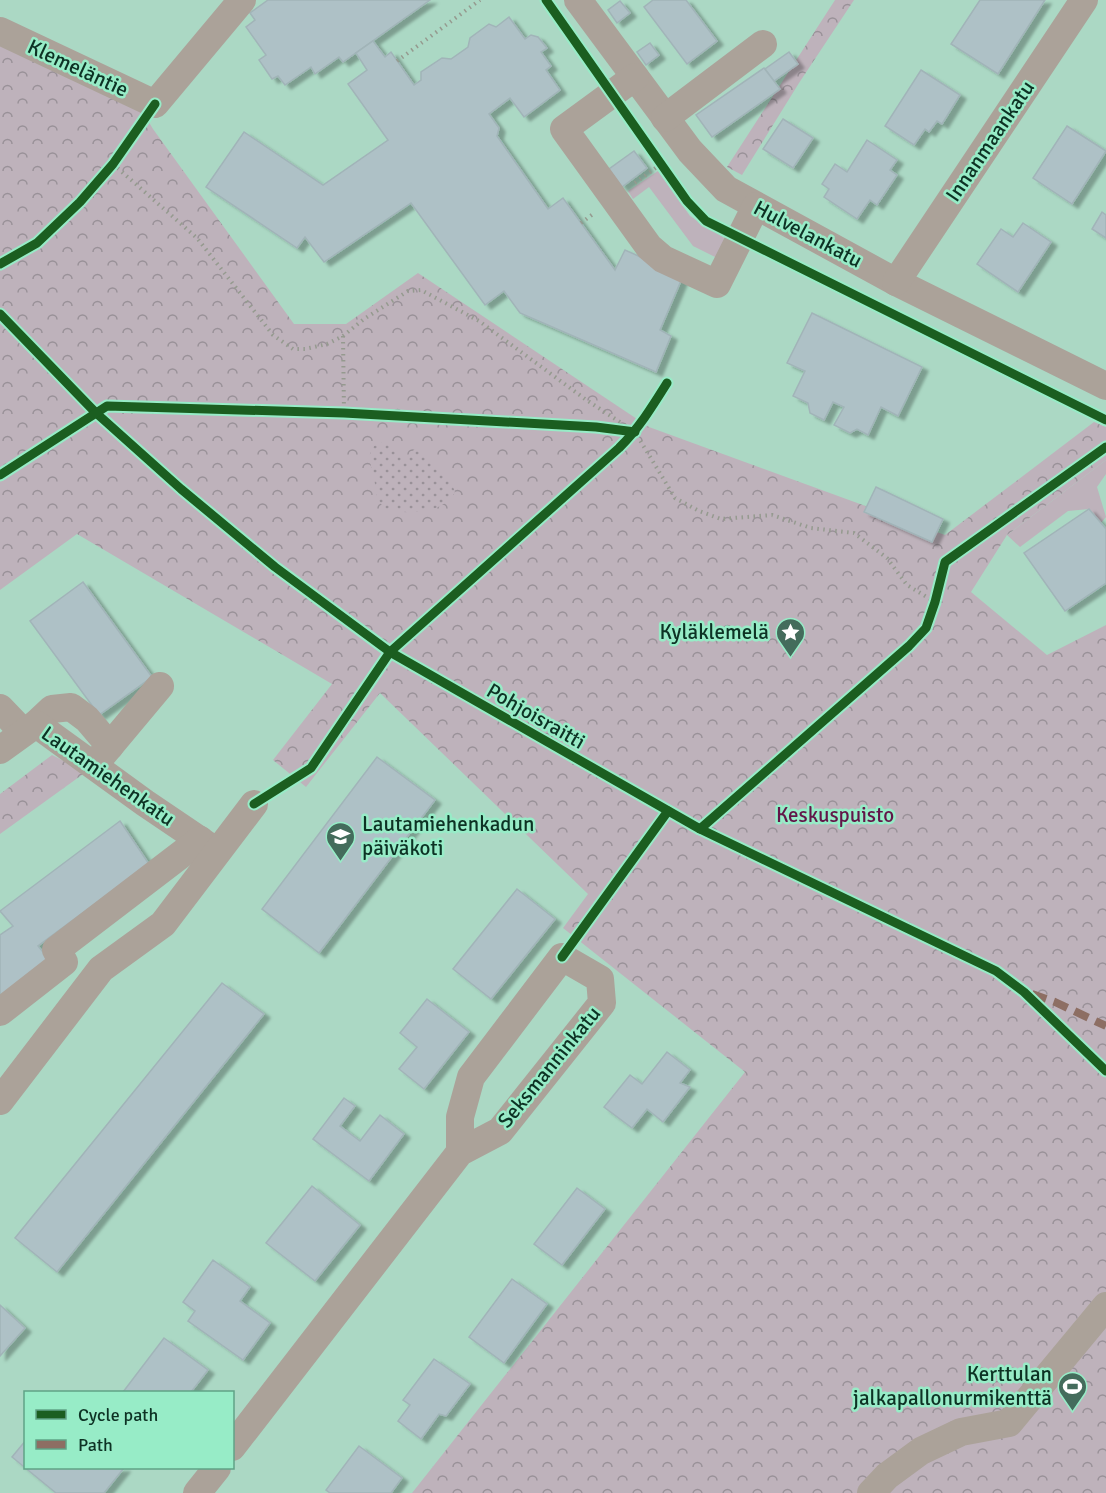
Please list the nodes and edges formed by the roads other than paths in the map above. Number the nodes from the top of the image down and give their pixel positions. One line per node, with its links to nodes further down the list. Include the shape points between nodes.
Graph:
1 (242, 0): 4 (street, Klemeläntie, via 155,104)
2 (578, 0): 6 (street, Hulvelankatu)
3 (1084, 0): 9 (street, Innanmaankatu)
4 (0, 31)
5 (763, 44): 7 (street)
6 (635, 77): 7 (street, Hulvelankatu); 8 (street, via 564,129 649,247 663,259 717,284)
7 (665, 118): 8 (street, Hulvelankatu, via 726,189)
8 (756, 207): 9 (street, Hulvelankatu)
9 (896, 282): 10 (street, Hulvelankatu)
10 (1106, 386)
11 (160, 686): 15 (street)
12 (0, 708): 13 (street)
13 (29, 728): 14 (street, Lautamiehenkatu); 15 (street, Lautamiehenkatu)
14 (0, 750)
15 (102, 755): 17 (street, Lautamiehenkatu, via 145,803)
16 (254, 804): 17 (street)
17 (209, 846): 18 (street, via 56,950 64,962); 19 (street, via 163,924 101,969)
18 (0, 1012)
19 (0, 1101)
20 (460, 1152): 20 (street, Seksmanninkatu, via 460,1117 471,1077 562,957 600,979 602,1003 500,1131); 22 (street, Seksmanninkatu)
21 (1106, 1306): 25 (street, via 1009,1423 961,1432 921,1451)
22 (234, 1444)
23 (215, 1469): 24 (street)
24 (197, 1493)
25 (871, 1493)

